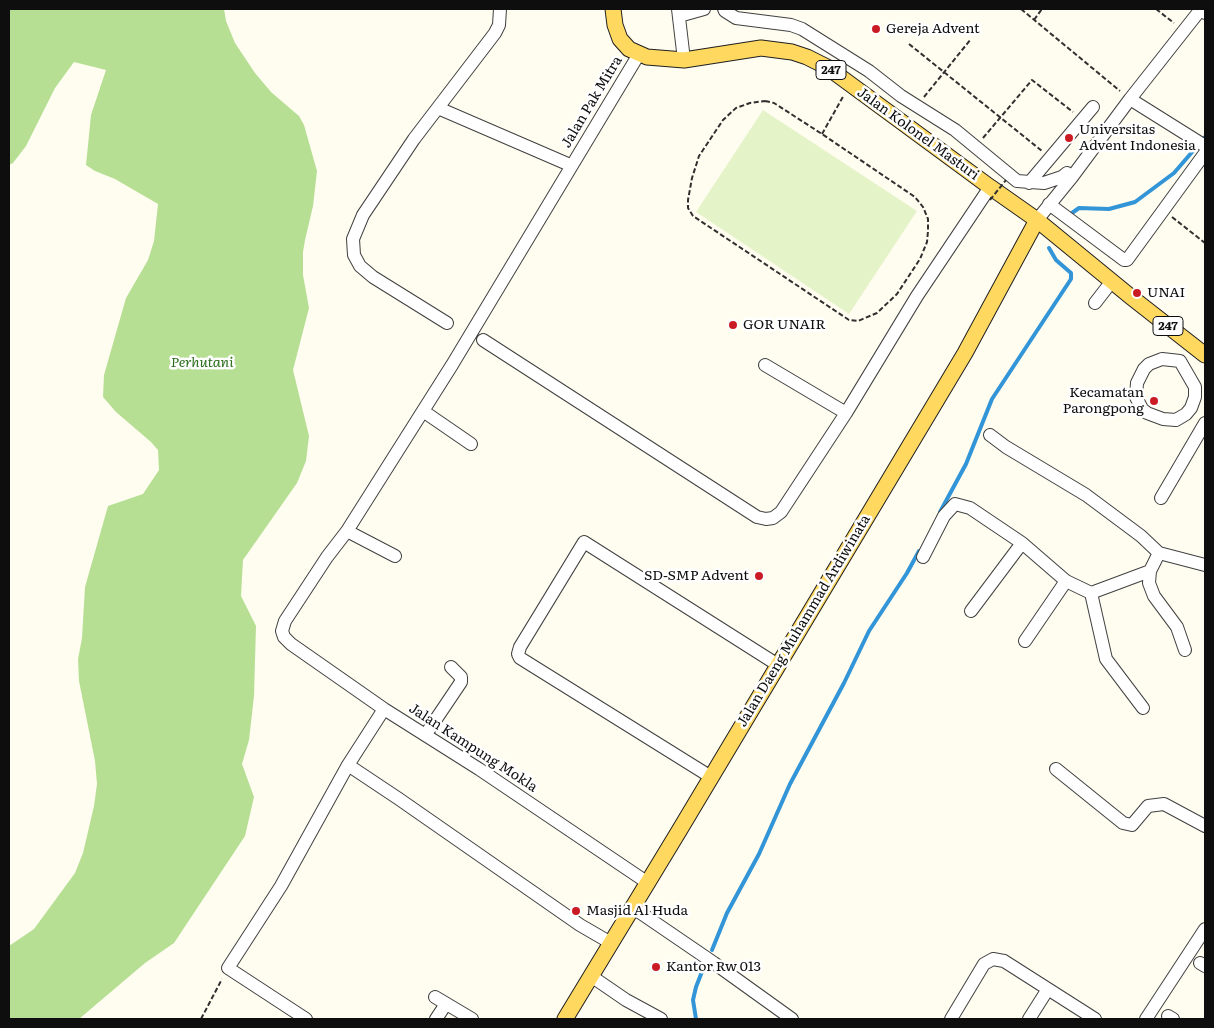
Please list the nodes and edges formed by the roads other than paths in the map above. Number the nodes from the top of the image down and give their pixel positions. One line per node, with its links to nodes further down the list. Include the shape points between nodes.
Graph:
1 (500, 9): 11 (street, via 495,33)
2 (613, 9): 7 (main road, Jalan Kolonel Masturi / 247, via 620,39)
3 (704, 9): 5 (street)
4 (724, 9): 17 (street, via 736,18 802,29 955,130 1017,181)
5 (678, 12): 8 (street)
6 (1205, 13): 9 (street, via 1201,9)
7 (639, 54): 8 (main road, Jalan Kolonel Masturi / 247); 15 (street, Jalan Pak Mitra)
8 (684, 60): 18 (main road, Jalan Kolonel Masturi / 247, via 760,48 807,57 850,84)
9 (1130, 99): 12 (street); 16 (street)
10 (1092, 107): 14 (street)
11 (438, 108): 15 (street); 23 (street, via 363,215 353,247 360,266 373,277)
12 (1202, 144)
13 (1205, 154): 19 (street, via 1127,260)
14 (1050, 158): 16 (street); 17 (street)
15 (570, 165): 29 (street, Jalan Pak Mitra)
16 (1070, 175): 17 (street, via 1044,183); 19 (street)
17 (1029, 183)
18 (990, 194): 20 (main road, Jalan Kolonel Masturi / 247); 30 (street, via 917,296)
19 (1049, 204): 20 (street)
20 (1037, 220): 21 (main road, Jalan Kolonel Masturi / 247); 48 (main road, Jalan Daeng Muhammad Ardiwinata, via 964,353)
21 (1112, 281): 22 (street); 25 (main road, Jalan Kolonel Masturi / 247)
22 (1094, 303)
23 (447, 322)
24 (483, 340): 30 (street, via 757,517 766,519 780,512)
25 (1192, 345): 26 (main road, Jalan Kolonel Masturi / 247); 27 (street)
26 (1205, 355)
27 (1180, 361): 27 (street, via 1195,387 1191,408 1176,420 1163,420 1147,413 1136,397 1137,384 1144,369 1162,359)
28 (765, 365): 30 (street)
29 (423, 411): 33 (street); 35 (street, Jalan Pak Mitra)
30 (846, 413)
31 (1205, 423): 34 (street)
32 (990, 436): 37 (street, via 1086,495)
33 (471, 444)
34 (1161, 498)
35 (347, 531): 38 (street); 45 (street, Jalan Pak Mitra, via 285,621)
36 (1022, 543): 39 (street, via 970,508 955,504 944,516); 42 (street); 44 (street)
37 (1159, 553): 40 (street); 41 (street)
38 (395, 556)
39 (923, 557)
40 (1205, 565)
41 (1150, 571): 43 (street); 47 (street, via 1149,582 1154,596 1177,627)
42 (1066, 581): 43 (street); 46 (street)
43 (1091, 593): 50 (street, via 1106,659)
44 (971, 611)
45 (284, 637): 51 (street, Jalan Kampung Mokla)
46 (1025, 641)
47 (1185, 650)
48 (778, 665): 55 (main road, Jalan Daeng Muhammad Ardiwinata); 55 (street, via 584,542 520,647 520,658)
49 (451, 668): 52 (street, via 461,677 461,682)
50 (1143, 708)
51 (384, 709): 52 (street, Jalan Kampung Mokla); 53 (street)
52 (426, 734): 57 (street, Jalan Kampung Mokla)
53 (348, 766): 60 (street); 66 (street, via 282,886 228,968)
54 (1056, 769): 56 (street, via 1123,823 1132,825 1148,806 1164,804)
55 (711, 777): 57 (main road, Jalan Daeng Muhammad Ardiwinata)
56 (1205, 826)
57 (648, 883): 58 (main road, Jalan Daeng Muhammad Ardiwinata)
58 (632, 907): 60 (main road, Jalan Daeng Muhammad Ardiwinata); 65 (street, via 714,963)
59 (1205, 929): 74 (street)
60 (611, 943): 61 (main road, Jalan Daeng Muhammad Ardiwinata)
61 (591, 976): 69 (main road, Jalan Daeng Muhammad Ardiwinata); 70 (street)
62 (1048, 989): 71 (street, via 1004,961 993,959 984,964); 72 (street); 73 (street)
63 (435, 997): 64 (street)
64 (446, 1004): 67 (street); 68 (street)
65 (783, 1017)
66 (306, 1019)
67 (436, 1019)
68 (472, 1019)
69 (564, 1019)
70 (661, 1019)
71 (951, 1019)
72 (1029, 1019)
73 (1095, 1019)
74 (1146, 1019)

